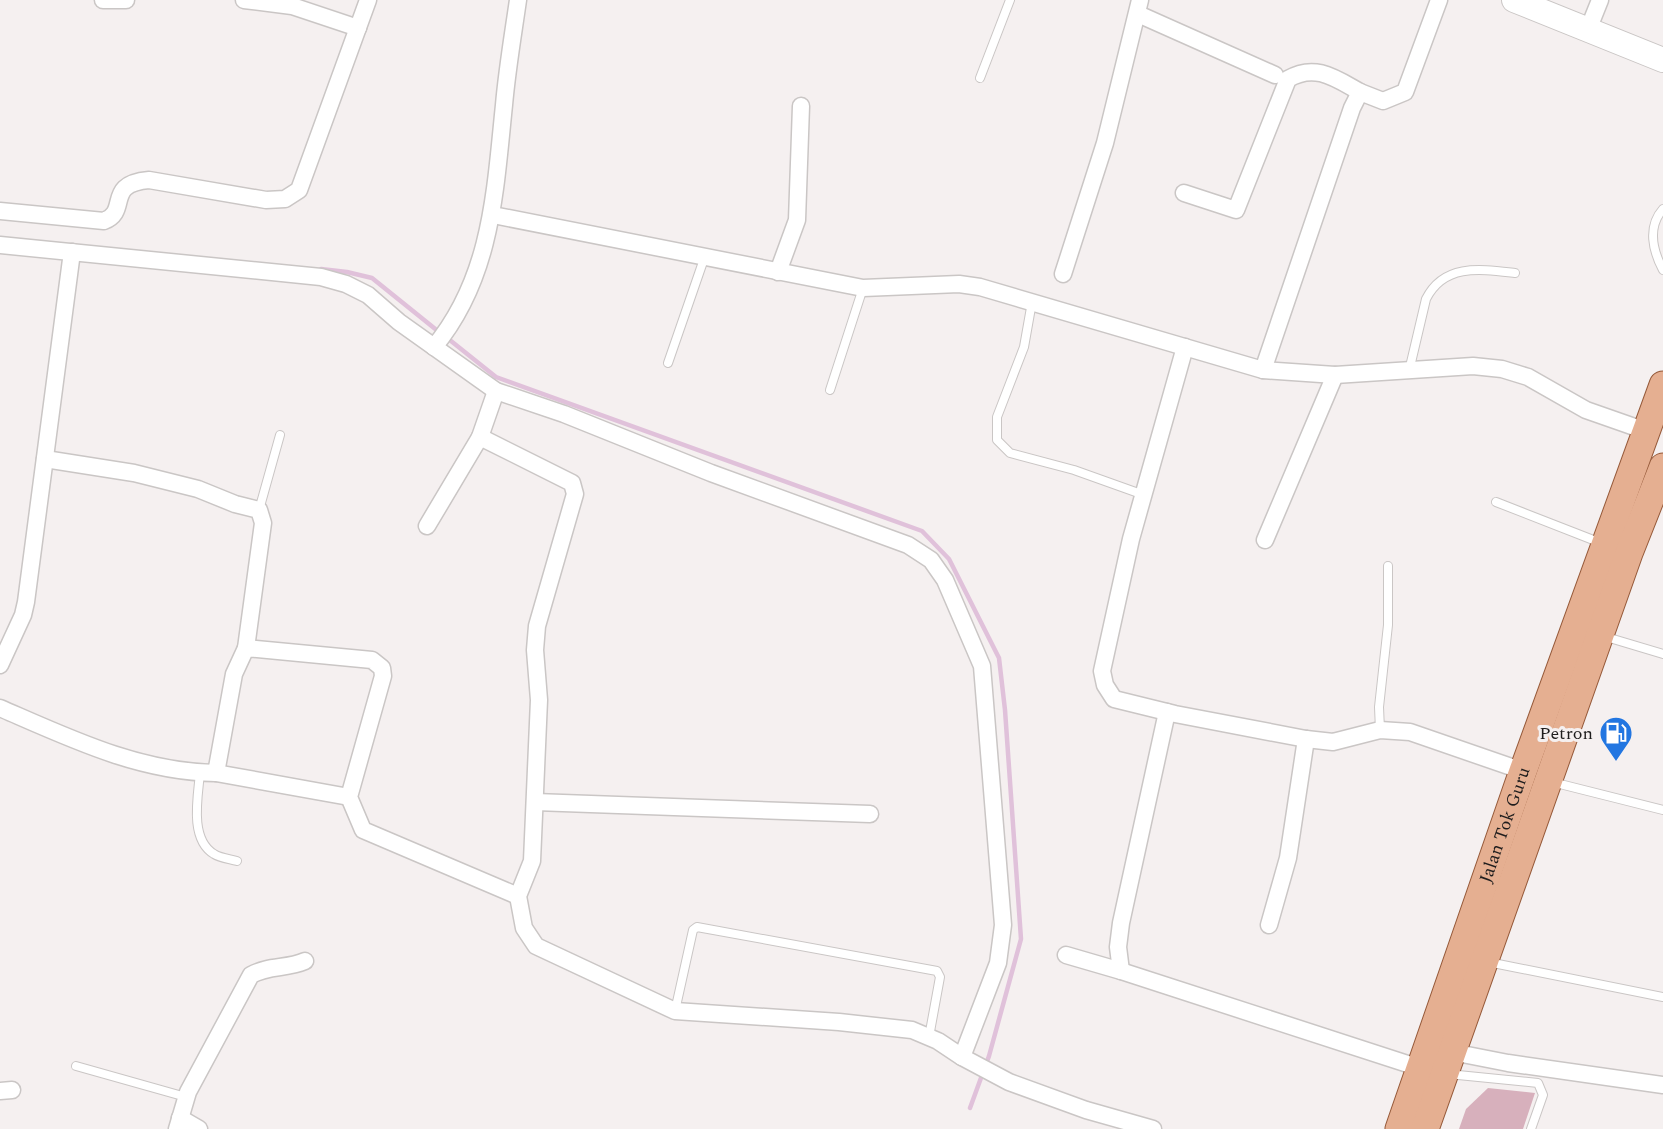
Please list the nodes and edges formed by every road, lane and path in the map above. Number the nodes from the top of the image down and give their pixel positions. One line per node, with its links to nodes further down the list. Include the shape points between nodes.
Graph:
1 (103, 0): 2 (street)
2 (126, 0)
3 (244, 0): 11 (street, via 292,6)
4 (368, 0): 11 (street)
5 (518, 0): 21 (street)
6 (1010, 0): 15 (lane)
7 (1439, 0): 16 (street, via 1405,92 1383,101)
8 (1515, 0): 12 (main road)
9 (1600, 0): 12 (street)
10 (1139, 7): 14 (street); 28 (street, via 1105,143)
11 (358, 28): 20 (street, via 299,190 285,200 149,180 135,181 124,188 113,218 104,221)
12 (1588, 30): 13 (main road)
13 (1663, 60)
14 (1275, 75)
15 (980, 78)
16 (1360, 92): 18 (street, via 1331,76 1300,72 1288,79 1236,210); 34 (street)
17 (801, 106): 26 (street, via 797,220)
18 (1184, 193)
19 (1663, 209): 25 (lane, via 1653,233 1654,251)
20 (0, 211)
21 (493, 215): 24 (street); 31 (street, via 479,265)
22 (0, 245): 23 (street)
23 (72, 252): 31 (street, via 321,277 346,284 368,296 399,322); 43 (street)
24 (705, 256): 26 (street); 33 (lane)
25 (1663, 270)
26 (778, 272): 29 (street)
27 (1515, 273): 35 (lane, via 1457,271 1442,278 1426,298)
28 (1063, 274)
29 (863, 288): 30 (street, via 960,284); 38 (lane)
30 (1032, 302): 32 (street); 45 (lane, via 1024,347 998,417 998,440 1010,453)
31 (441, 339): 39 (street)
32 (1185, 347): 34 (street); 45 (street)
33 (668, 363)
34 (1263, 370): 36 (street)
35 (1409, 372): 36 (street); 40 (street, via 1473,366 1502,369 1528,377 1586,410)
36 (1335, 375): 49 (street)
37 (1663, 385): 40 (main road, Jalan Tok Guru)
38 (830, 390)
39 (496, 391): 42 (street); 77 (street, via 908,544 931,560 982,666 1003,925 998,963)
40 (1646, 431): 50 (main road, Jalan Tok Guru)
41 (280, 435): 47 (lane)
42 (480, 436): 48 (street); 64 (street, via 572,483 575,494 537,626)
43 (45, 459): 47 (street, via 134,473); 55 (street, via 23,615)
44 (1663, 467): 52 (main road, Jalan Tok Guru)
45 (1144, 495): 57 (street, via 1102,670 1114,699)
46 (1496, 502): 50 (lane)
47 (259, 510): 53 (street, via 263,523)
48 (427, 526)
49 (1265, 540)
50 (1607, 546): 60 (main road, Jalan Tok Guru)
51 (1388, 566): 58 (lane, via 1388,626 1378,707)
52 (1600, 635): 54 (lane); 62 (main road, Jalan Tok Guru)
53 (246, 648): 61 (street, via 234,674); 63 (street, via 372,660 382,668)
54 (1663, 654)
55 (0, 665)
56 (0, 708): 61 (street, via 98,751)
57 (1167, 712): 59 (street); 73 (street, via 1121,923)
58 (1380, 730): 59 (street, via 1333,742); 60 (street, via 1410,732)
59 (1306, 739): 69 (street, via 1288,858)
60 (1522, 771): 78 (main road, Jalan Tok Guru)
61 (208, 773): 63 (street); 67 (lane, via 197,814 200,838 213,854)
62 (1548, 782): 65 (lane); 72 (main road, Jalan Tok Guru)
63 (349, 797): 68 (street, via 363,830)
64 (535, 802): 66 (street); 68 (street, via 532,861)
65 (1663, 810)
66 (870, 814)
67 (237, 861)
68 (518, 896): 75 (street, via 524,927 536,946)
69 (1269, 925)
70 (1065, 955): 73 (street)
71 (305, 961): 81 (street, via 265,968 251,975)
72 (1484, 962): 74 (lane); 78 (main road, Jalan Tok Guru)
73 (1121, 970): 78 (street)
74 (1663, 997)
75 (675, 1011): 76 (street, via 872,1025 912,1030); 76 (lane, via 693,930 698,927 937,971 940,977)
76 (929, 1037): 77 (street)
77 (965, 1059): 84 (street, via 1009,1082)
78 (1439, 1065): 80 (street, via 1508,1064); 85 (main road, Jalan Tok Guru); 86 (main road, Jalan Tok Guru); 87 (lane, via 1538,1083 1543,1095)
79 (76, 1066): 81 (lane)
80 (1663, 1085)
81 (186, 1097): 82 (street)
82 (178, 1124): 83 (street)
83 (199, 1129)
84 (1153, 1129)
85 (1399, 1129)
86 (1425, 1129)
87 (1531, 1129)

